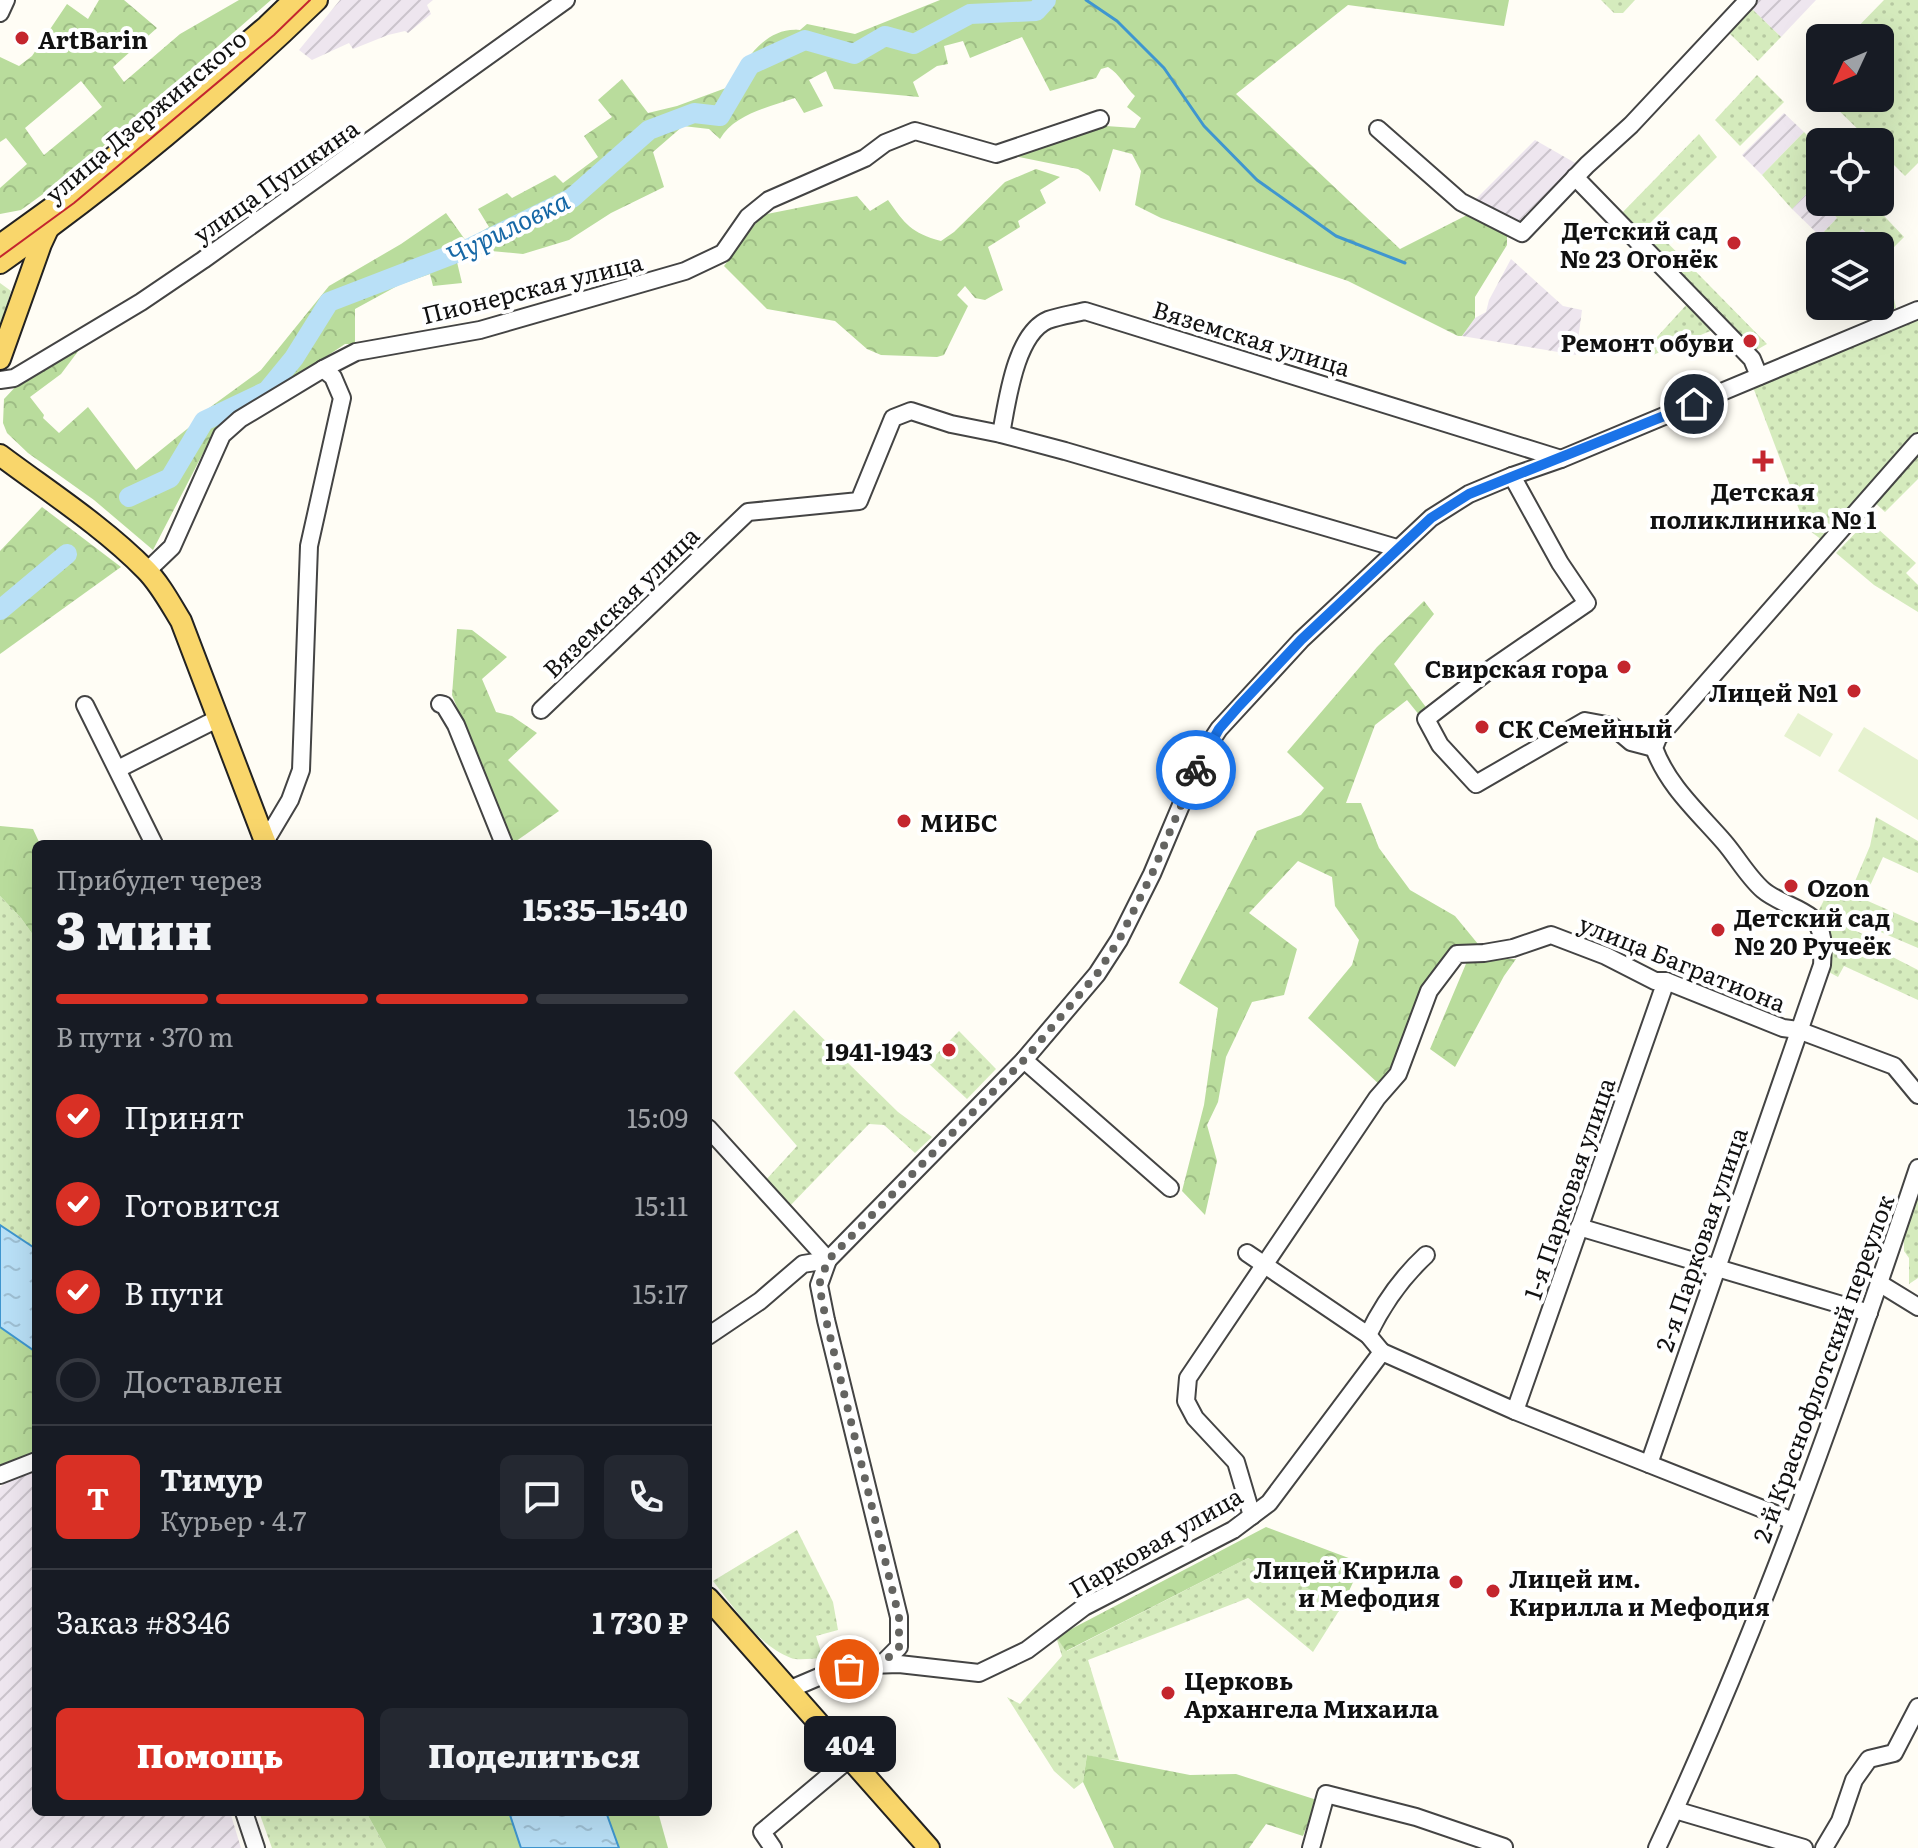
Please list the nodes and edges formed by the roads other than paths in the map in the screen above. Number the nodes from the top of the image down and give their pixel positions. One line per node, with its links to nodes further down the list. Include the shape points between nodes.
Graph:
1 (6, 0): 6 (street)
2 (294, 0): 10 (main road, улица Дзержинского)
3 (317, 0): 10 (main road, улица Дзержинского, via 253,62)
4 (566, 0): 20 (street, улица Пушкина, via 141,302 14,378)
5 (1748, 0): 9 (street)
6 (0, 13)
7 (1100, 119): 18 (street, Пионерская улица, via 996,154 915,131 769,200 748,217 723,253 685,271 480,330 356,352)
8 (1378, 129): 9 (street, via 1461,202 1522,233)
9 (1575, 177): 19 (street, via 1752,359)
10 (43, 224): 11 (main road); 12 (main road, улица Дзержинского); 13 (main road, улица Дзержинского); 16 (main road)
11 (0, 231)
12 (0, 245)
13 (0, 263)
14 (0, 273): 16 (main road, via 14,280 18,291)
15 (1918, 310): 19 (street)
16 (13, 325): 17 (main road)
17 (0, 359)
18 (323, 369): 27 (street, Пионерская улица, via 222,435 172,547); 36 (street, via 342,398 309,546 301,770)
19 (1759, 376): 24 (street)
20 (0, 380)
21 (1001, 434): 24 (street, Вяземская улица, via 1013,370 1028,341 1046,321 1085,311); 26 (street, Вяземская улица); 30 (street, Вяземская улица, via 911,411 893,418 859,501 748,512)
22 (1918, 442): 32 (street)
23 (0, 455): 27 (main road)
24 (1561, 459): 25 (street)
25 (1512, 476): 26 (street, via 1469,494); 32 (street, via 1587,603 1426,719 1440,745 1476,784 1585,721 1612,726 1631,742)
26 (1397, 548): 40 (street, via 1219,729 1203,753 1119,940)
27 (147, 571): 31 (main road, via 181,621)
28 (440, 704): 37 (street, via 456,725)
29 (85, 705): 33 (street)
30 (541, 710)
31 (219, 718): 33 (street); 35 (main road)
32 (1654, 748): 39 (street, улица Багратиона, via 1676,788 1756,883 1779,902 1811,917 1821,932 1822,965)
33 (118, 769): 34 (street)
34 (152, 840)
35 (264, 840)
36 (267, 840)
37 (502, 840)
38 (1666, 981): 39 (street, улица Багратиона); 45 (street, 1-я Парковая улица); 49 (street, улица Багратиона, via 1655,981 1551,935 1513,948 1457,954 1429,991 1398,1074)
39 (1798, 1030): 41 (street, via 1894,1066); 50 (street, 2-я Парковая улица)
40 (1024, 1060): 44 (street); 48 (street)
41 (1918, 1095)
42 (712, 1132): 48 (street)
43 (1918, 1168): 51 (street, 2-й Краснофлотский переулок)
44 (1170, 1188)
45 (1579, 1227): 50 (street); 57 (street, 1-я Парковая улица)
46 (1247, 1253): 49 (street)
47 (1426, 1255): 55 (street, via 1406,1274)
48 (828, 1260): 54 (street, via 803,1264); 64 (street, via 819,1285 899,1617 899,1647)
49 (1265, 1266): 55 (street); 61 (street, улица Багратиона, via 1188,1378 1186,1401 1236,1462)
50 (1715, 1269): 53 (street); 59 (street, 2-я Парковая улица)
51 (1879, 1283): 52 (street); 53 (street, 2-й Краснофлотский переулок)
52 (1918, 1307)
53 (1869, 1313): 62 (street, 2-й Краснофлотский переулок)
54 (712, 1333)
55 (1368, 1335): 56 (street)
56 (1382, 1352): 57 (street); 61 (street, Парковая улица, via 1269,1503)
57 (1515, 1411): 59 (street)
58 (32, 1463): 60 (street)
59 (1649, 1464): 62 (street)
60 (0, 1475)
61 (1252, 1516): 64 (street, Парковая улица, via 1084,1607 1027,1650 979,1673)
62 (1793, 1521): 68 (street, 2-й Краснофлотский переулок)
63 (712, 1603): 65 (main road)
64 (882, 1664): 65 (street, Парковая улица, via 828,1673)
65 (788, 1690): 67 (main road)
66 (1918, 1707): 77 (street, via 1894,1753 1869,1759 1854,1780)
67 (849, 1759): 72 (street, via 762,1832); 73 (main road)
68 (1675, 1810): 75 (street, 2-й Краснофлотский переулок); 76 (street)
69 (245, 1816): 71 (street)
70 (1504, 1847): 74 (street, via 1326,1794)
71 (256, 1848)
72 (773, 1848)
73 (929, 1848)
74 (1311, 1848)
75 (1657, 1848)
76 (1804, 1848)
77 (1824, 1848)

